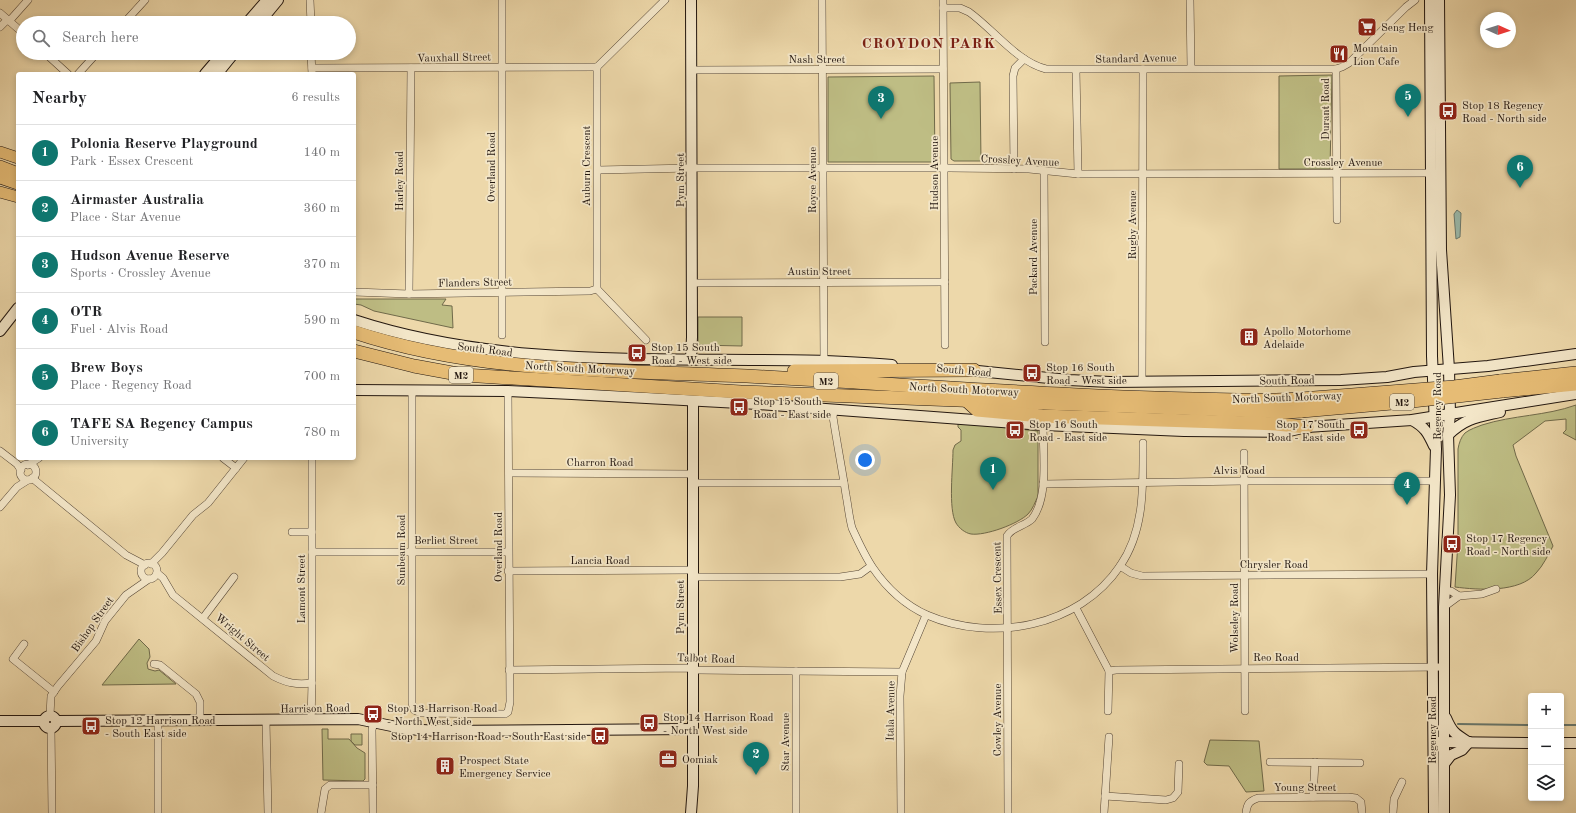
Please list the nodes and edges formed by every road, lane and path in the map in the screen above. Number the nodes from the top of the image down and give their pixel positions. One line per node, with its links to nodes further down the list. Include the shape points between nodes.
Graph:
1 (28, 0): 21 (street)
2 (145, 0): 17 (street)
3 (267, 0): 18 (main road)
4 (278, 0): 19 (main road)
5 (310, 0): 20 (street)
6 (502, 0): 30 (street, Overland Road)
7 (665, 0): 31 (street)
8 (691, 0): 37 (main road, Pym Street)
9 (822, 0): 38 (street, Royce Avenue)
10 (943, 0): 15 (street, Hudson Avenue)
11 (1190, 0): 33 (street)
12 (1415, 0): 36 (street, Standard Avenue, via 1350,63)
13 (1430, 0): 57 (main road, Regency Road)
14 (1439, 0): 57 (main road, Regency Road)
15 (943, 8): 24 (street, Standard Avenue, via 960,8 969,12); 34 (street, Hudson Avenue)
16 (0, 13): 21 (street)
17 (130, 16)
18 (253, 16)
19 (265, 16)
20 (311, 16)
21 (8, 20): 22 (street); 23 (street)
22 (0, 27)
23 (16, 27)
24 (1024, 59): 39 (street, Standard Avenue, via 1046,69); 51 (street, via 1015,68 1013,76)
25 (53, 60): 41 (street)
26 (91, 60): 42 (street)
27 (217, 60): 43 (main road)
28 (228, 60): 44 (main road)
29 (311, 60): 40 (street)
30 (502, 67): 31 (street, Vauxhall Street); 32 (street, Vauxhall Street); 69 (street, Overland Road)
31 (597, 67): 52 (street, Auburn Crescent)
32 (411, 68): 40 (street, Vauxhall Street); 70 (street, Harley Road)
33 (1191, 68): 35 (street, Standard Avenue); 36 (street, Standard Avenue)
34 (943, 69): 38 (street, Nash Street); 50 (street, Hudson Avenue)
35 (1143, 69): 39 (street, Standard Avenue); 56 (street, Rugby Avenue)
36 (1336, 69): 54 (street, Durant Road)
37 (692, 70): 38 (street, Nash Street); 48 (main road, Pym Street)
38 (823, 70): 49 (street, Royce Avenue)
39 (1076, 70): 58 (street)
40 (312, 71)
41 (66, 72)
42 (80, 72)
43 (207, 72)
44 (219, 72)
45 (0, 152): 46 (main road)
46 (16, 157)
47 (0, 168): 55 (highway)
48 (692, 168): 49 (street, Crossley Avenue); 52 (street, Crossley Avenue); 66 (main road, Pym Street)
49 (823, 168): 50 (street, Crossley Avenue); 64 (street, Royce Avenue)
50 (945, 168): 51 (street, Crossley Avenue); 65 (street, Hudson Avenue)
51 (1014, 169): 53 (street, Crossley Avenue)
52 (598, 170): 67 (street, Auburn Crescent)
53 (1044, 171): 58 (street, Crossley Avenue); 78 (street, Packard Avenue)
54 (1337, 172): 56 (street, Crossley Avenue); 57 (street, Crossley Avenue); 63 (street, Durant Road)
55 (16, 173)
56 (1143, 173): 58 (street, Crossley Avenue); 92 (street, Rugby Avenue)
57 (1436, 173): 73 (main road, Regency Road); 82 (main road, Regency Road)
58 (1078, 174)
59 (0, 177): 60 (highway)
60 (16, 182)
61 (0, 192): 62 (main road)
62 (16, 197)
63 (1337, 220)
64 (824, 282): 65 (street, Austin Street); 66 (street, Austin Street); 84 (street, Royce Avenue)
65 (945, 282): 79 (street, Hudson Avenue)
66 (692, 283): 83 (main road, Pym Street)
67 (597, 290): 69 (street, Flanders Street); 77 (street)
68 (356, 292): 70 (street, Flanders Street)
69 (502, 292): 70 (street, Flanders Street); 76 (street, Overland Road)
70 (409, 294)
71 (16, 311): 74 (main road)
72 (356, 321): 83 (main road, South Road, via 408,336 502,352 592,358)
73 (1446, 328): 85 (main road, via 1453,337 1454,355 1460,367); 86 (main road, Regency Road)
74 (0, 331)
75 (356, 333): 91 (highway, North South Motorway / M2, via 441,354 507,364)
76 (502, 335)
77 (646, 340)
78 (1045, 342)
79 (945, 345)
80 (356, 352): 100 (highway, North South Motorway / M2, via 463,375 740,392)
81 (1576, 354): 85 (main road, South Road)
82 (1432, 356): 88 (main road, Regency Road); 89 (main road, via 1420,370)
83 (691, 359): 84 (main road, South Road)
84 (824, 360): 87 (main road, South Road)
85 (1474, 367): 86 (main road, South Road)
86 (1449, 369): 88 (main road, South Road); 103 (main road, Regency Road)
87 (974, 370): 91 (highway, via 774,371); 92 (main road, South Road, via 1069,380)
88 (1433, 370): 89 (main road, South Road); 104 (main road, Regency Road)
89 (1414, 372): 92 (main road, South Road, via 1387,377 1341,380)
90 (1576, 374): 94 (highway, North South Motorway / M2)
91 (746, 376): 101 (highway, North South Motorway / M2, via 911,387 1260,400)
92 (1142, 382)
93 (1576, 384): 94 (highway, North South Motorway / M2)
94 (1501, 386): 101 (highway, North South Motorway / M2, bridge, via 1403,402)
95 (356, 390): 96 (main road)
96 (412, 391): 97 (main road); 129 (street, Sunbeam Road)
97 (508, 391): 99 (main road); 119 (street, Overland Road)
98 (1572, 394): 103 (main road); 108 (main road, via 1467,420)
99 (692, 400): 102 (main road); 120 (main road, Pym Street)
100 (967, 401): 101 (highway, North South Motorway / M2, via 1285,412); 107 (highway, via 978,410 1042,416)
101 (1301, 405)
102 (834, 410): 106 (main road); 123 (street)
103 (1450, 414): 104 (main road); 108 (main road, Regency Road)
104 (1435, 416): 105 (main road); 110 (main road, Regency Road)
105 (1412, 420): 107 (main road); 110 (main road, via 1422,425)
106 (1043, 425): 107 (main road, via 1285,432); 125 (street, Essex Crescent)
107 (1307, 427)
108 (1448, 435): 141 (main road, Regency Road, via 1450,495)
109 (1142, 443): 124 (street)
110 (1436, 449): 122 (main road, Regency Road)
111 (0, 451): 118 (street, Wright Street)
112 (1244, 453): 121 (street, Wolseley Road)
113 (37, 460): 118 (street)
114 (226, 460): 117 (street)
115 (242, 460): 117 (street)
116 (312, 460): 128 (street, Lamont Street)
117 (236, 468): 134 (street, via 208,503 193,514)
118 (27, 471): 126 (street); 134 (street, Wright Street, via 126,555)
119 (509, 473): 120 (street, Charron Road); 131 (street, Overland Road)
120 (692, 478): 123 (street, Charron Road); 136 (main road, Pym Street)
121 (1245, 481): 122 (street, Alvis Road); 124 (street, Alvis Road); 138 (street, Wolseley Road)
122 (1435, 481): 137 (main road, Regency Road)
123 (844, 482): 132 (street, via 852,527)
124 (1143, 482): 125 (street, Alvis Road); 133 (street, via 1136,532)
125 (1043, 484): 148 (street, Essex Crescent, via 1042,497 1036,512 1030,520 1009,532 1007,536)
126 (0, 507)
127 (292, 532): 128 (street)
128 (312, 532): 130 (street, Lamont Street)
129 (412, 551): 130 (street, Berliet Street); 131 (street, Berliet Street); 161 (street, Sunbeam Road, via 414,710 421,714 504,714 508,712)
130 (312, 552): 159 (street, Lamont Street)
131 (508, 552): 135 (street, Overland Road)
132 (872, 566): 136 (street, Lancia Road, via 860,574 840,577); 146 (street, via 886,586)
133 (1120, 566): 138 (street, Chrysler Road, via 1131,574 1142,576); 145 (street, via 1098,591)
134 (150, 571): 147 (street, Wright Street, via 163,578 173,595); 160 (street, Bishop Street, via 105,621 96,641)
135 (508, 572): 136 (street, Lancia Road); 155 (street, Overland Road)
136 (692, 573): 153 (main road, Pym Street)
137 (1432, 574): 138 (street, Chrysler Road); 143 (main road, Regency Road)
138 (1245, 576): 154 (street, Wolseley Road)
139 (234, 578): 147 (street)
140 (1496, 589): 142 (street, via 1482,594)
141 (1444, 591): 142 (street, via 1451,591); 143 (main road); 144 (main road, Regency Road)
142 (1459, 596): 144 (street)
143 (1432, 603): 151 (main road, Regency Road)
144 (1444, 607): 152 (main road, Regency Road)
145 (1076, 608): 148 (street, via 1042,622); 157 (street)
146 (926, 615): 148 (street, via 975,627); 158 (street, Itala Avenue)
147 (202, 618): 159 (street, Wright Street, via 273,676 285,682)
148 (1008, 628): 199 (street, Cowley Avenue)
149 (24, 644): 160 (street, via 13,659)
150 (154, 664): 169 (street, via 160,665 196,694 200,702)
151 (1432, 667): 152 (street, Reo Road); 154 (street, Reo Road); 174 (main road, Regency Road)
152 (1444, 667): 164 (main road, Regency Road)
153 (693, 669): 155 (street, Talbot Road); 156 (street, Talbot Road); 172 (main road, Pym Street)
154 (1245, 669): 157 (street, Reo Road); 163 (street, Wolseley Road)
155 (509, 670): 161 (street, Overland Road)
156 (796, 670): 158 (street, Talbot Road); 197 (street, Star Avenue)
157 (1109, 671): 162 (street)
158 (902, 672): 198 (street, Itala Avenue)
159 (312, 683): 165 (street, Lamont Street)
160 (54, 692): 167 (street, Bishop Street, via 50,702)
161 (510, 702)
162 (1108, 711)
163 (1245, 711)
164 (1444, 714): 175 (main road, Regency Road); 176 (main road, via 1451,730)
165 (311, 720): 170 (main road, Harrison Road); 171 (main road, Harrison Road)
166 (0, 721): 167 (main road, Harrison Road)
167 (50, 721): 168 (main road, Harrison Road); 191 (street, Bishop Street)
168 (158, 721): 169 (main road, Harrison Road); 192 (street)
169 (200, 721): 170 (main road, Harrison Road)
170 (266, 721): 193 (street)
171 (374, 721): 172 (main road, Harrison Road, via 406,729 438,731); 186 (street)
172 (693, 729): 196 (main road, Pym Street)
173 (1109, 736): 187 (street)
174 (1433, 742): 175 (main road); 190 (main road, Regency Road)
175 (1444, 742): 176 (main road); 184 (main road, Regency Road)
176 (1469, 742): 177 (main road); 184 (main road, via 1462,750 1451,755)
177 (1528, 743)
178 (1564, 743): 179 (main road)
179 (1576, 743)
180 (1270, 762): 181 (street)
181 (1314, 762): 182 (street); 188 (street)
182 (1360, 763)
183 (1180, 764): 187 (street, via 1178,792 1173,798 1166,800)
184 (1444, 764): 189 (main road, Regency Road)
185 (1402, 782): 203 (street, via 1394,798)
186 (373, 785): 194 (street, via 330,785 324,789); 195 (street)
187 (1104, 796): 200 (street)
188 (1313, 798): 201 (street, Young Street, via 1258,798 1247,804); 202 (street, Young Street, via 1356,798 1361,802)
189 (1444, 800): 190 (main road); 205 (main road, Regency Road)
190 (1434, 801): 204 (main road, Regency Road)
191 (52, 813)
192 (158, 813)
193 (268, 813)
194 (321, 813)
195 (373, 813)
196 (691, 813)
197 (796, 813)
198 (901, 813)
199 (1008, 813)
200 (1104, 813)
201 (1246, 813)
202 (1362, 813)
203 (1393, 813)
204 (1434, 813)
205 (1444, 813)

